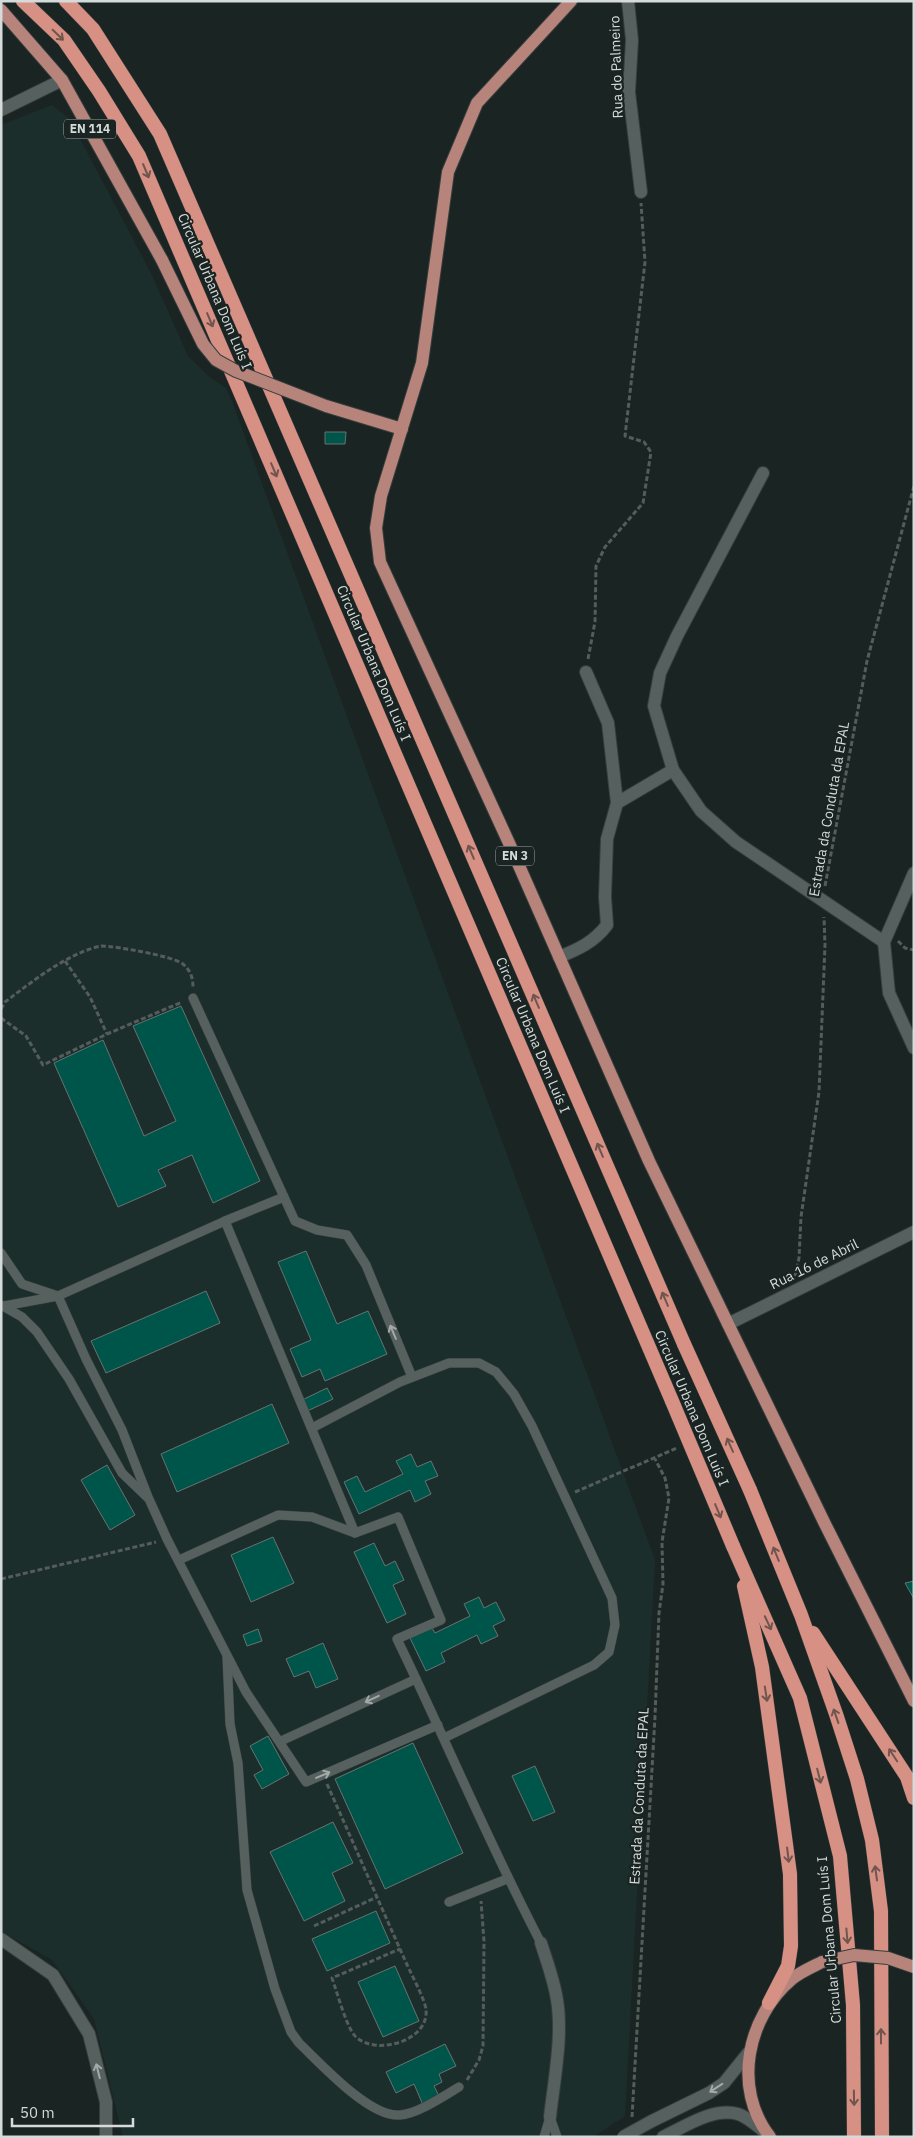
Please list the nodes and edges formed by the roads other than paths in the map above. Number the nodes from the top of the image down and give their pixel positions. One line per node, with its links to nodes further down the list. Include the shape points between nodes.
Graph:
1 (23, 1): 31 (highway, Circular Urbana Dom Luís I, one-way to 31, bridge, via 64,40 139,156)
2 (66, 1): 32 (highway, Circular Urbana Dom Luís I, one-way to 2, bridge, via 750,1490 160,134 92,30)
3 (571, 1): 9 (main road, EN 3, via 477,103 448,172 422,363)
4 (628, 1): 8 (street, Rua do Palmeiro, via 632,40 629,92)
5 (1, 10): 6 (main road, EN 114)
6 (62, 80): 7 (street); 9 (main road, EN 114, bridge, via 162,260 203,344 216,360 326,406)
7 (1, 110)
8 (641, 192)
9 (402, 429): 16 (main road, EN 3, via 381,496 376,528 380,562)
10 (763, 473): 12 (street, via 660,674 654,706)
11 (586, 672): 13 (street, via 608,722)
12 (673, 770): 13 (street); 15 (street, via 701,811 736,842)
13 (617, 803): 16 (street, via 607,839 607,925 598,937 581,949)
14 (914, 873): 15 (street)
15 (884, 942): 18 (street, via 889,993)
16 (559, 957): 25 (main road, EN 3, via 649,1161)
17 (193, 998): 19 (lane)
18 (914, 1048)
19 (284, 1197): 20 (lane); 26 (lane, one-way to 19, via 366,1266 347,1235 317,1230 295,1221)
20 (225, 1221): 23 (lane); 27 (lane)
21 (914, 1232): 25 (street, Rua 16 de Abril)
22 (1, 1253): 23 (lane, via 22,1284)
23 (58, 1296): 24 (lane); 28 (lane, via 122,1430)
24 (3, 1306): 28 (lane, via 22,1317 37,1332 70,1379 122,1473)
25 (728, 1324): 35 (main road, EN 3)
26 (412, 1377): 27 (lane); 37 (lane, via 449,1362 479,1362 496,1372 518,1402 566,1496 612,1598 615,1625 609,1652 594,1665)
27 (312, 1428): 29 (lane)
28 (149, 1500): 30 (lane)
29 (355, 1533): 30 (lane, via 312,1517 278,1515); 34 (lane, via 398,1517 441,1620 397,1639)
30 (179, 1560): 33 (lane)
31 (739, 1560): 45 (highway, one-way to 45, via 762,1667 790,1874 791,1946 788,1966); 56 (highway, Circular Urbana Dom Luís I, one-way to 56, via 800,1698 840,1856 852,2006)
32 (801, 1615): 39 (highway, one-way to 32, via 907,1777); 57 (highway, Circular Urbana Dom Luís I, one-way to 32, via 881,1911 872,1840 857,1779)
33 (227, 1653): 38 (lane, via 246,1692); 47 (lane, via 230,1724 238,1763 247,1890 275,1989 291,2032 356,2095 381,2113 401,2116)
34 (416, 1679): 36 (lane); 38 (lane, one-way to 38)
35 (914, 1701)
36 (438, 1725): 37 (lane); 38 (lane, one-way to 36, via 306,1782)
37 (444, 1738): 40 (lane)
38 (281, 1741)
39 (914, 1798)
40 (507, 1879): 41 (lane); 43 (lane)
41 (449, 1902)
42 (1, 1939): 52 (street, one-way to 42, via 106,2102 89,2034 53,1975)
43 (541, 1944): 48 (street, via 558,2001 559,2028)
44 (914, 1967): 45 (main road, bridge, via 888,1958 854,1955 822,1962 792,1978)
45 (769, 2003): 46 (main road, via 756,2026)
46 (749, 2052): 49 (street, one-way to 49, bridge, via 724,2083); 51 (main road, via 751,2095 757,2115)
47 (459, 2088)
48 (550, 2116): 50 (lane); 53 (lane)
49 (627, 2132)
50 (557, 2134): 54 (lane)
51 (769, 2135): 55 (street, via 738,2114 720,2114 704,2117)
52 (106, 2137)
53 (544, 2137)
54 (566, 2137)
55 (663, 2137)
56 (854, 2137)
57 (882, 2137)

